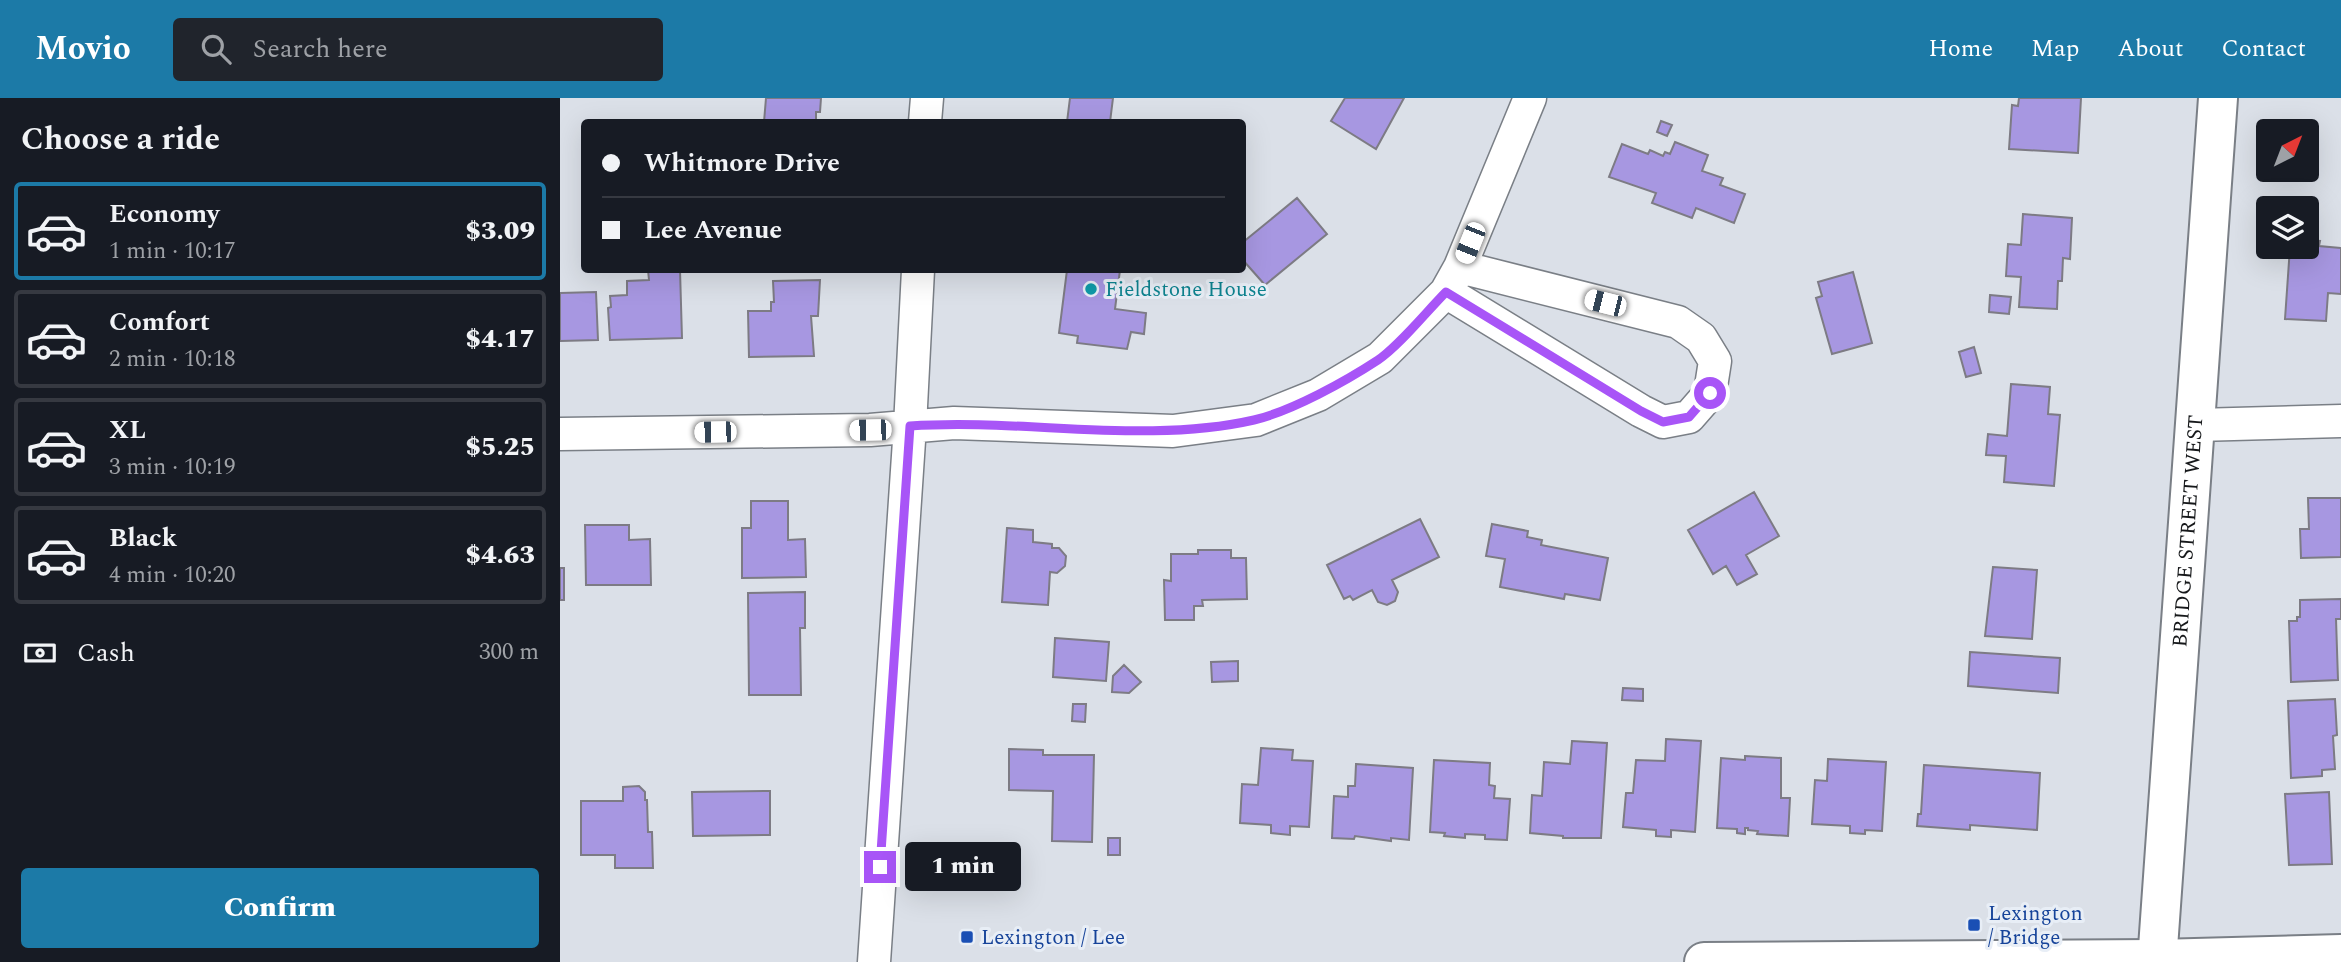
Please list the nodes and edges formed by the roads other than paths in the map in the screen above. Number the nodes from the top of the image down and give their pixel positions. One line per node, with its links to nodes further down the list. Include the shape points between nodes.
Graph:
1 (927, 98): 4 (street)
2 (1530, 98): 6 (street)
3 (2218, 98): 8 (main road, BRIDGE STREET WEST)
4 (925, 119)
5 (918, 273): 9 (street)
6 (1453, 280): 6 (street, via 1678,322 1701,338 1714,361 1710,393 1689,417 1663,422); 9 (street, via 1380,358 1318,395 1256,419 1172,431 954,423)
7 (2341, 421): 8 (street)
8 (2197, 425): 12 (main road, BRIDGE STREET WEST)
9 (910, 426): 10 (street); 13 (street)
10 (560, 435)
11 (2341, 954): 12 (main road)
12 (2157, 960): 14 (main road)
13 (874, 962)
14 (1704, 962)

